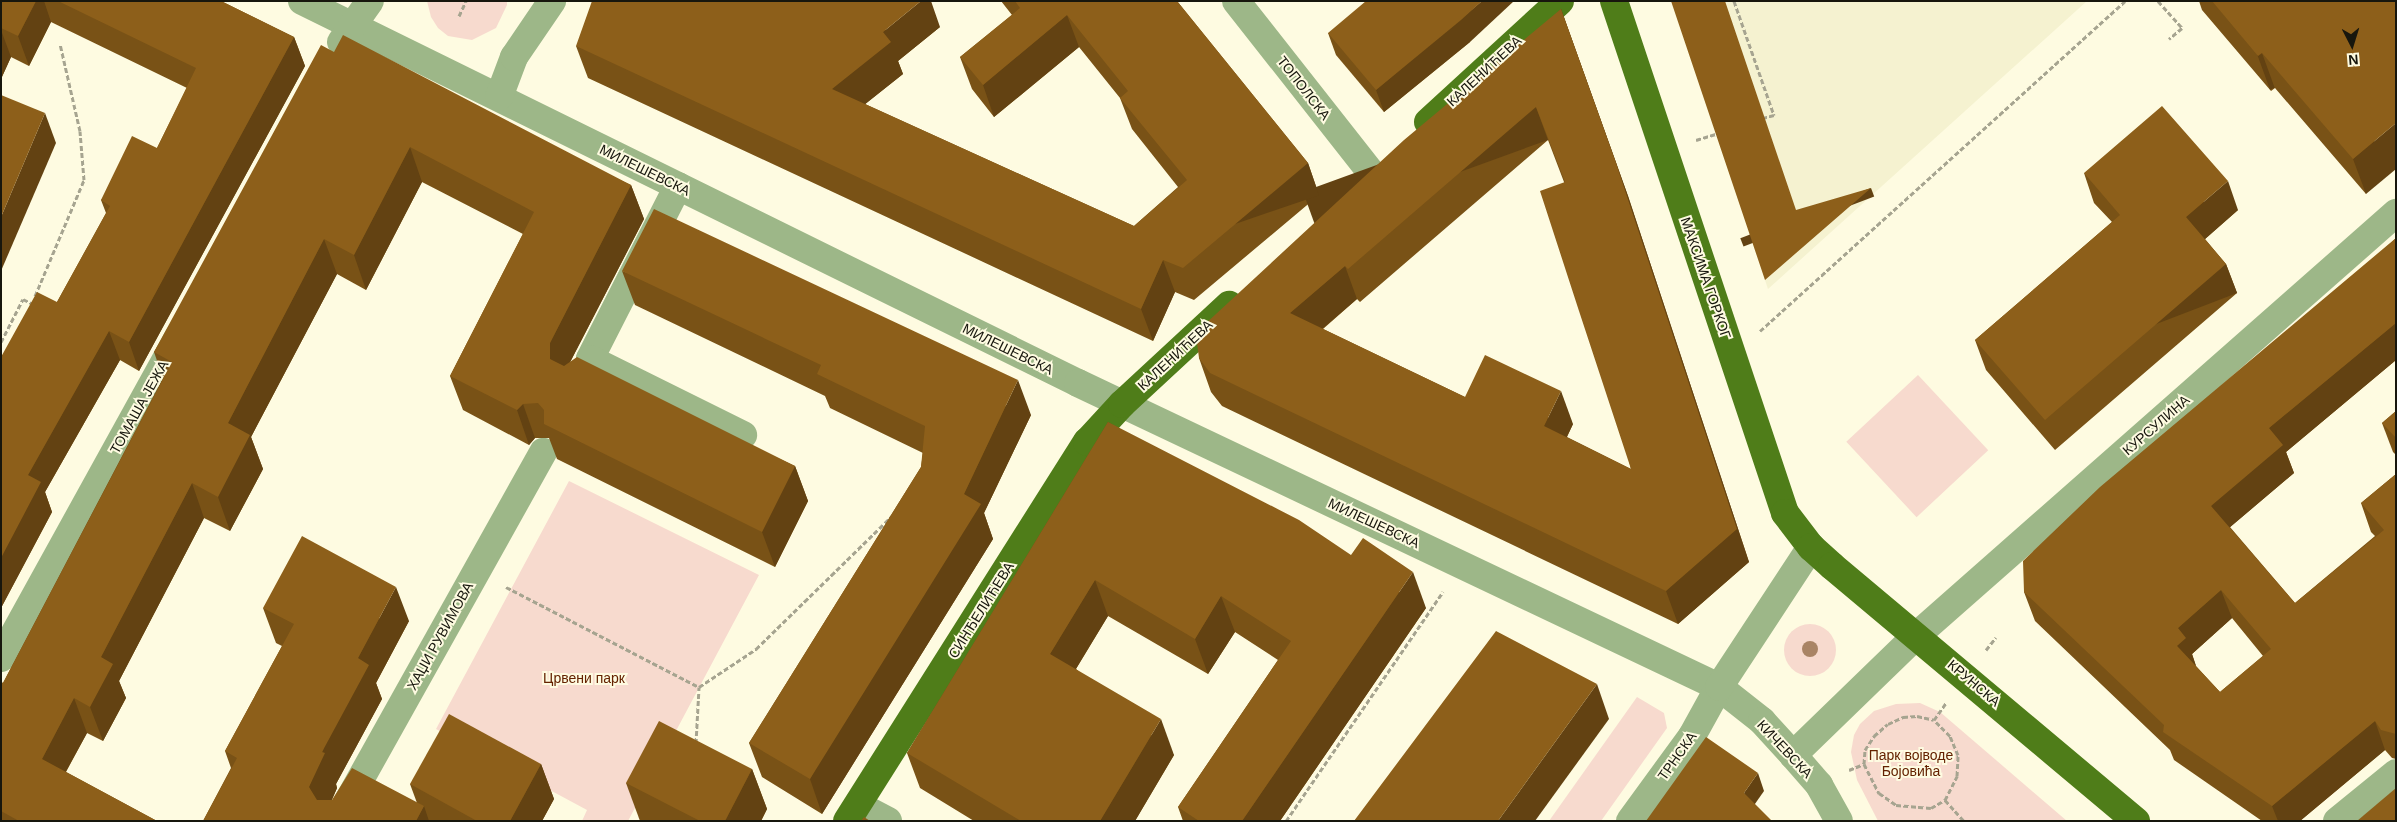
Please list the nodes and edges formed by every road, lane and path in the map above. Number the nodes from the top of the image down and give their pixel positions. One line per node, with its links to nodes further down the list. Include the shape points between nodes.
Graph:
1 (302, 1): 12 (street, МИЛЕШЕВСКА)
2 (370, 1): 12 (street)
3 (466, 1): 11 (path)
4 (552, 1): 16 (street, via 514,57)
5 (1236, 1): 20 (street, ТОПОЛСКА)
6 (1560, 1): 20 (main road, КАЛЕНИЋЕВА)
7 (1614, 1): 36 (main road, МАКСИМА ГОРКОГ, via 1786,513)
8 (1734, 1): 17 (path, via 1774,115)
9 (2125, 1): 28 (path)
10 (2158, 1): 13 (path, via 2182,28)
11 (459, 16)
12 (352, 27): 15 (street); 16 (street, МИЛЕШЕВСКА)
13 (2169, 39)
14 (60, 44): 25 (path, via 80,131 84,180)
15 (326, 63)
16 (498, 97): 21 (street, МИЛЕШЕВСКА)
17 (1755, 121)
18 (1727, 130): 19 (path)
19 (1690, 142)
20 (1372, 174): 22 (main road, КАЛЕНИЋЕВА)
21 (678, 186): 30 (street); 32 (street, МИЛЕШЕВСКА)
22 (1350, 194)
23 (2396, 213): 39 (street, КУРСУЛИНА)
24 (1248, 287): 32 (main road, КАЛЕНИЋЕВА)
25 (32, 304): 26 (path); 29 (path, via 23,299)
26 (40, 308)
27 (188, 318): 40 (street, ТОМАША ЈЕЖА)
28 (1755, 335)
29 (1, 342)
30 (590, 360): 31 (street); 33 (street)
31 (576, 386)
32 (1122, 404): 37 (street, МИЛЕШЕВСКА); 49 (main road, СИНЂЕЛИЋЕВА, via 1087,442)
33 (743, 435)
34 (543, 452): 38 (street, ХАЏИ РУВИМОВА)
35 (894, 514): 41 (path, via 756,649)
36 (1811, 547): 39 (main road, КРУНСКА); 42 (street, ТРНСКА)
37 (1461, 564): 42 (street, МИЛЕШЕВСКА); 52 (path)
38 (476, 571): 41 (path); 50 (street, ХАЏИ РУВИМОВА)
39 (1916, 636): 45 (street, КУРСУЛИНА); 56 (main road, КРУНСКА)
40 (1, 658)
41 (699, 687): 44 (path)
42 (1719, 688): 45 (street, КИЧЕВСКА, via 1762,721); 53 (street, ТРНСКА, via 1692,736)
43 (1934, 720): 46 (path, via 1903,717 1888,724 1870,743)
44 (696, 746)
45 (1793, 755): 48 (street, КИЧЕВСКА)
46 (1864, 764): 48 (path); 55 (path, via 1879,793 1896,805 1931,808 1946,800)
47 (2396, 773): 57 (street)
48 (1818, 785): 54 (street, КИЧЕВСКА)
49 (853, 813): 51 (street)
50 (338, 821)
51 (888, 821)
52 (1286, 821)
53 (1630, 821)
54 (1839, 821)
55 (1964, 821)
56 (2136, 821)
57 (2337, 821)

